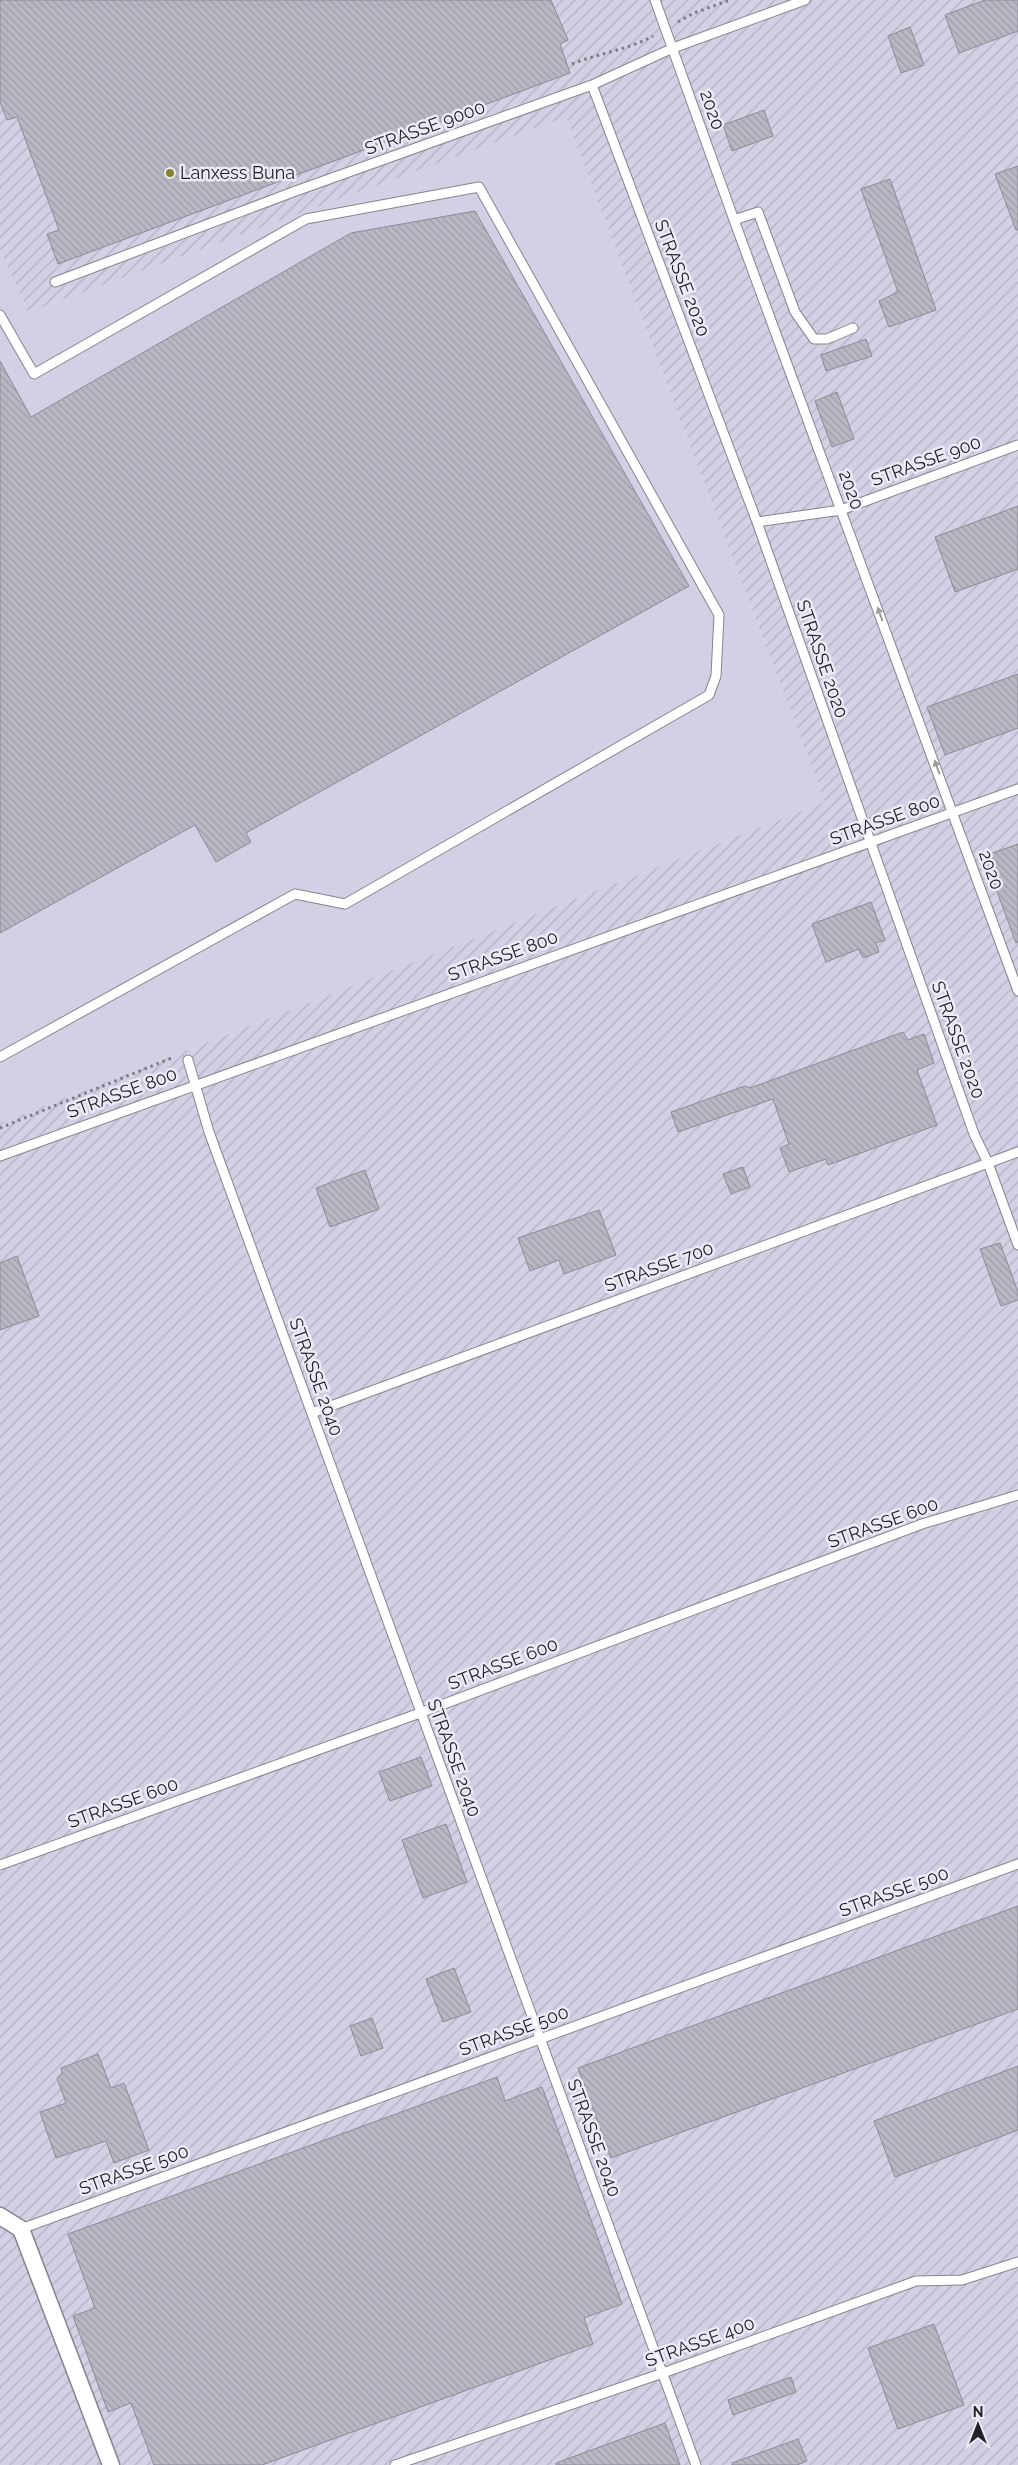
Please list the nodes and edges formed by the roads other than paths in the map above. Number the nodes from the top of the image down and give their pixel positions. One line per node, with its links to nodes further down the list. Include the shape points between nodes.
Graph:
1 (655, 0): 3 (lane, 2020)
2 (805, 0): 3 (lane, STRASSE 9000)
3 (673, 48): 4 (lane, STRASSE 9000); 5 (lane, 2020)
4 (592, 85): 6 (lane, STRASSE 9000, via 293,192); 11 (lane, STRASSE 2020)
5 (734, 220): 8 (lane, via 758,212 796,312 814,339 827,339); 10 (lane, 2020)
6 (55, 282)
7 (0, 316): 16 (lane, via 34,374 306,219 479,187 719,615 716,676 709,695 345,904 295,894)
8 (853, 328)
9 (1018, 445): 10 (lane, STRASSE 900)
10 (842, 510): 11 (lane, STRASSE 900); 13 (lane, 2020, one-way to 10)
11 (757, 522): 14 (lane, STRASSE 2020)
12 (1018, 789): 13 (lane, STRASSE 800)
13 (953, 813): 14 (lane, STRASSE 800); 15 (lane, 2020)
14 (870, 843): 18 (lane, STRASSE 800); 21 (lane, STRASSE 2020, via 974,1134)
15 (1018, 991)
16 (0, 1057)
17 (188, 1060): 18 (lane, STRASSE 2040)
18 (196, 1083): 20 (lane, STRASSE 800); 23 (lane, STRASSE 2040, via 204,1118)
19 (1018, 1152): 21 (lane, STRASSE 700)
20 (0, 1156)
21 (988, 1163): 22 (lane, STRASSE 2020); 23 (lane, STRASSE 700)
22 (1018, 1245)
23 (312, 1413): 25 (lane, STRASSE 2040)
24 (1018, 1495): 25 (lane, STRASSE 600, via 922,1524)
25 (420, 1713): 27 (lane, STRASSE 600); 28 (lane, STRASSE 2040)
26 (1018, 1864): 28 (lane, STRASSE 500)
27 (0, 1865)
28 (541, 2039): 30 (lane, STRASSE 500); 32 (lane, STRASSE 2040)
29 (0, 2216): 30 (street)
30 (21, 2228): 33 (street)
31 (1018, 2262): 32 (lane, STRASSE 400, via 962,2280 916,2281)
32 (663, 2373): 34 (lane, STRASSE 400); 35 (lane, STRASSE 2040)
33 (111, 2465)
34 (394, 2465)
35 (696, 2465)

